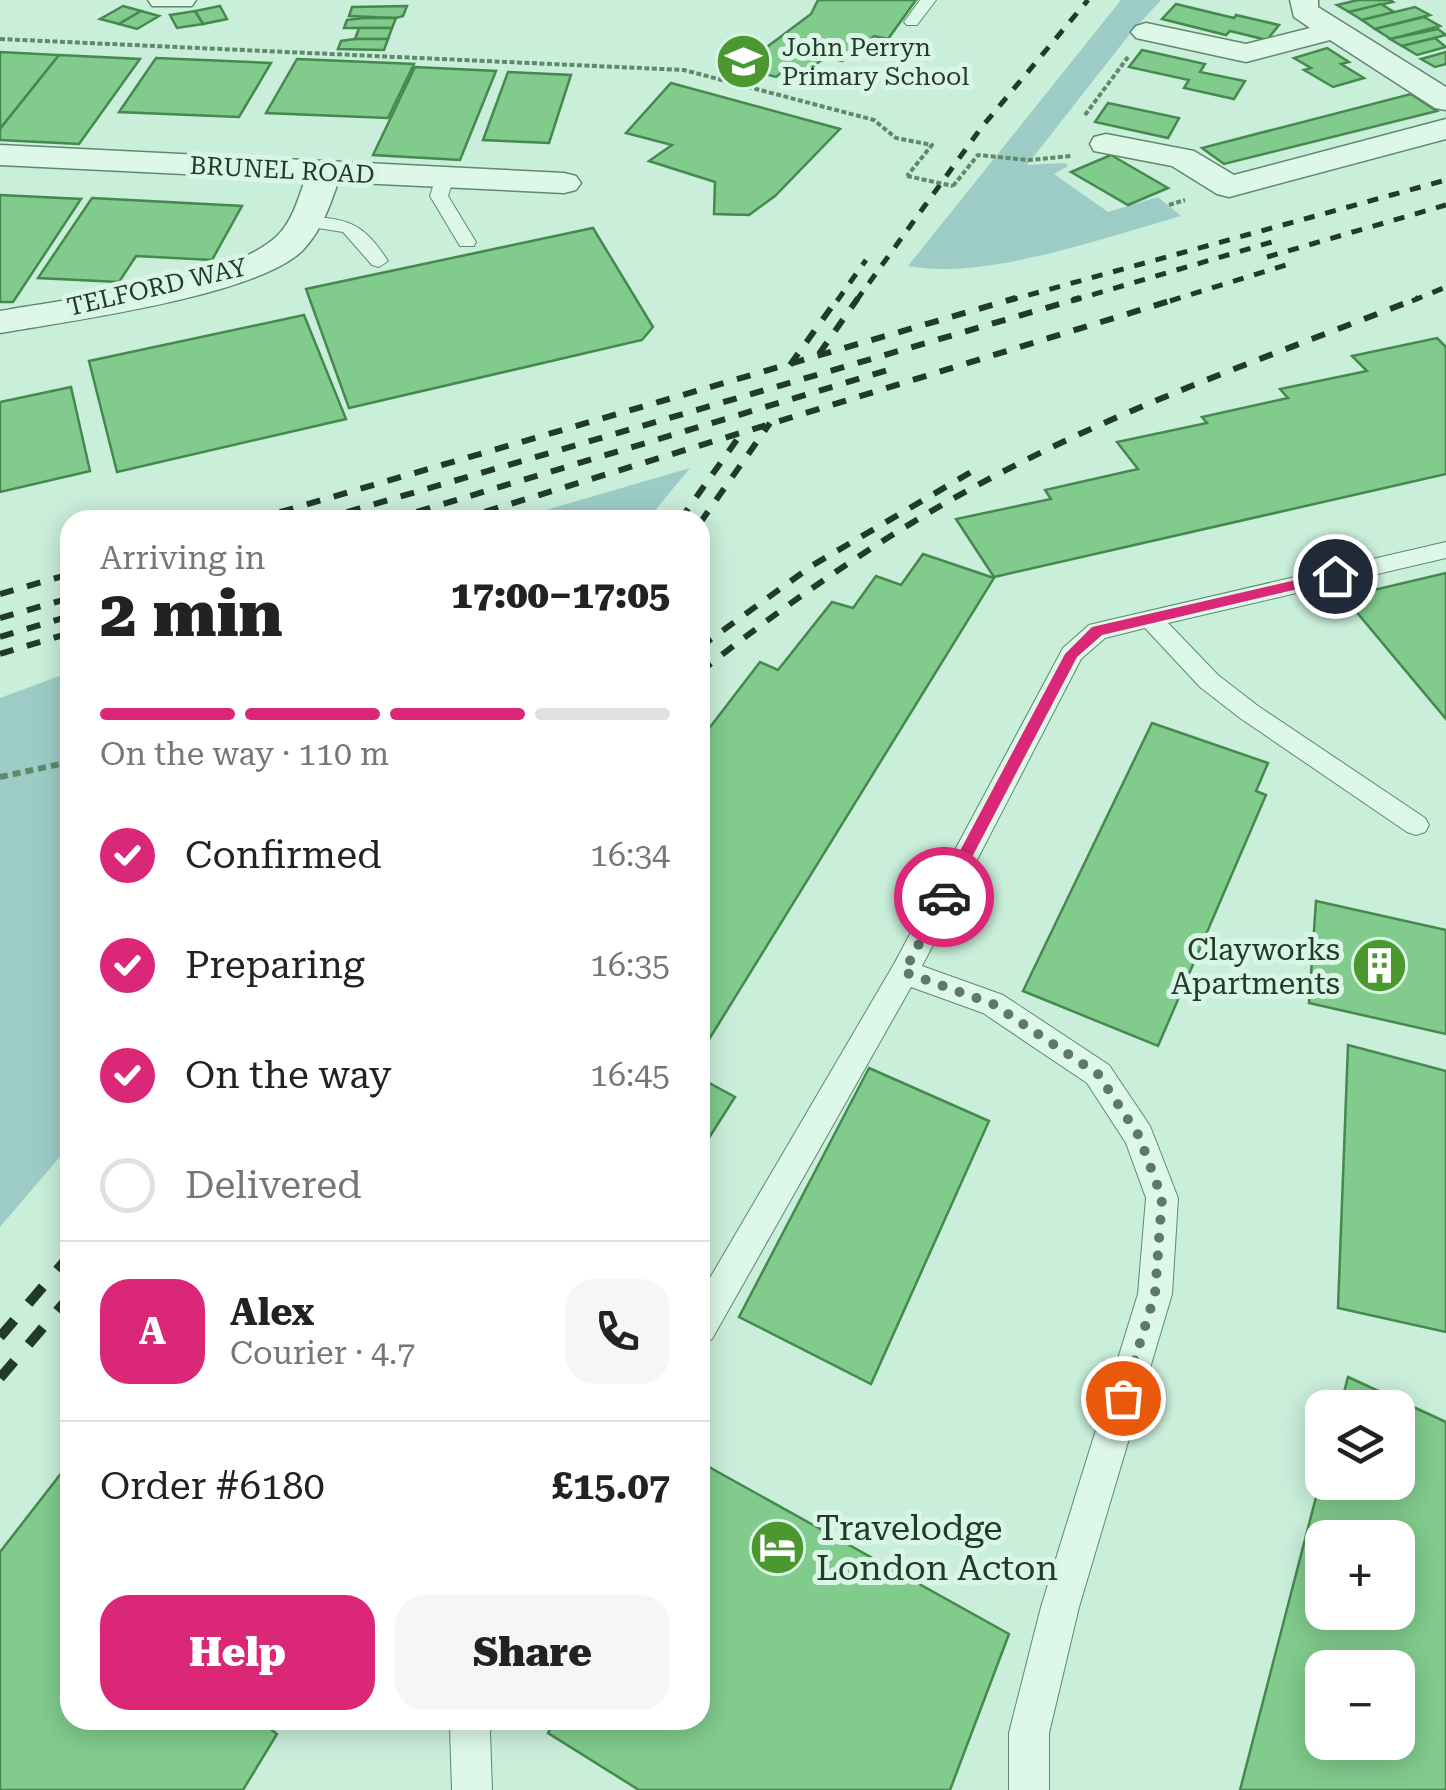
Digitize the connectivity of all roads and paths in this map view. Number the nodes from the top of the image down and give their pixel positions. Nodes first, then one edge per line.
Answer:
1 (162, 0) edge
2 (182, 0) edge
3 (928, 0) edge
4 (1304, 0) edge
5 (912, 22) dead end
6 (1332, 31) junction
7 (1146, 32) joint
8 (0, 39) edge
9 (1446, 101) edge
10 (1078, 125) dead end
11 (1446, 129) edge
12 (1066, 141) dead end
13 (1106, 144) joint
14 (0, 155) edge
15 (1054, 156) junction
16 (325, 172) junction
17 (444, 177) junction
18 (564, 183) dead end
19 (306, 221) junction
20 (467, 242) dead end
21 (379, 261) dead end
22 (0, 322) edge
23 (1446, 550) edge
24 (1150, 619) junction
25 (60, 764) edge
26 (0, 777) edge
27 (1416, 825) dead end
28 (904, 972) junction
29 (710, 1311) edge
30 (470, 1730) edge
31 (472, 1790) edge
32 (1029, 1790) edge

1 - 2 street
3 - 5 lane
4 - 6 street
6 - 7 street
6 - 9 street
7 - 10 path
8 - 15 path, bridge
11 - 13 street
12 - 15 path
13 - 15 path
14 - 16 street, BRUNEL ROAD
16 - 17 street, BRUNEL ROAD
16 - 19 street, TELFORD WAY
17 - 18 street, BRUNEL ROAD
17 - 20 lane
19 - 21 lane
19 - 22 street, TELFORD WAY
23 - 24 lane
24 - 27 lane
24 - 28 lane
25 - 26 path
28 - 29 lane
28 - 32 lane
30 - 31 lane

